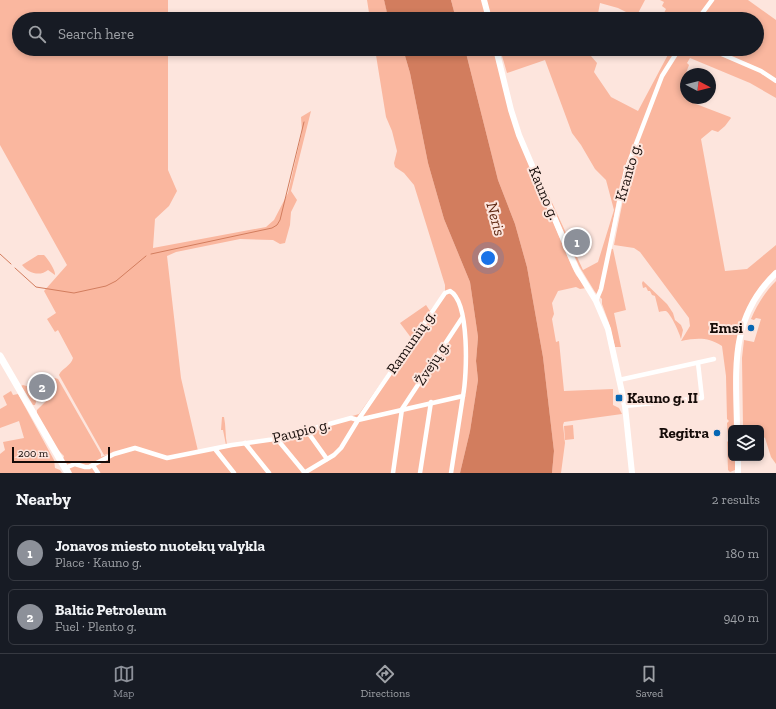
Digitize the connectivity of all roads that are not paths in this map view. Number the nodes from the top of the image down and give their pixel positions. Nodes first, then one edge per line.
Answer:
1 (484, 0) edge
2 (712, 0) edge
3 (487, 12) edge
4 (703, 12) edge
5 (498, 56) edge
6 (675, 56) edge
7 (726, 56) edge
8 (776, 81) edge
9 (776, 273) edge
10 (596, 301) junction
11 (462, 318) junction
12 (0, 356) edge
13 (714, 359) dead end
14 (698, 363) junction
15 (619, 380) junction
16 (463, 396) junction
17 (431, 402) junction
18 (625, 406) junction
19 (402, 409) junction
20 (358, 420) junction
21 (737, 425) edge
22 (307, 431) junction
23 (277, 439) junction
24 (245, 443) junction
25 (215, 449) junction
26 (327, 459) junction
27 (738, 461) edge
28 (94, 467) dead end
29 (67, 470) edge
30 (98, 473) edge
31 (234, 473) edge
32 (269, 473) edge
33 (305, 473) edge
34 (393, 473) edge
35 (420, 473) edge
36 (451, 473) edge
37 (632, 473) edge
38 (738, 473) edge

1 - 3 main road
2 - 4 street
5 - 10 main road, Kauno g.
6 - 10 street, Kranto g.
7 - 8 street
9 - 21 main road
10 - 15 main road, Kauno g.
11 - 16 street
11 - 19 street, Žvejų g.
11 - 20 street, Ramunių g.
12 - 29 highway
13 - 14 street
14 - 15 street
14 - 18 street
15 - 18 main road, Kauno g.
16 - 17 street, Paupio g.
16 - 36 street
17 - 19 street, Paupio g.
17 - 35 street
18 - 37 main road, Kauno g.
19 - 20 street, Paupio g.
19 - 34 street
20 - 22 street, Paupio g.
20 - 26 street
22 - 23 street, Paupio g.
22 - 26 street
23 - 24 street, Paupio g.
23 - 33 street
24 - 25 street, Paupio g.
24 - 32 street
25 - 29 street, Paupio g.
25 - 31 street
26 - 33 street
27 - 38 main road
28 - 30 street

